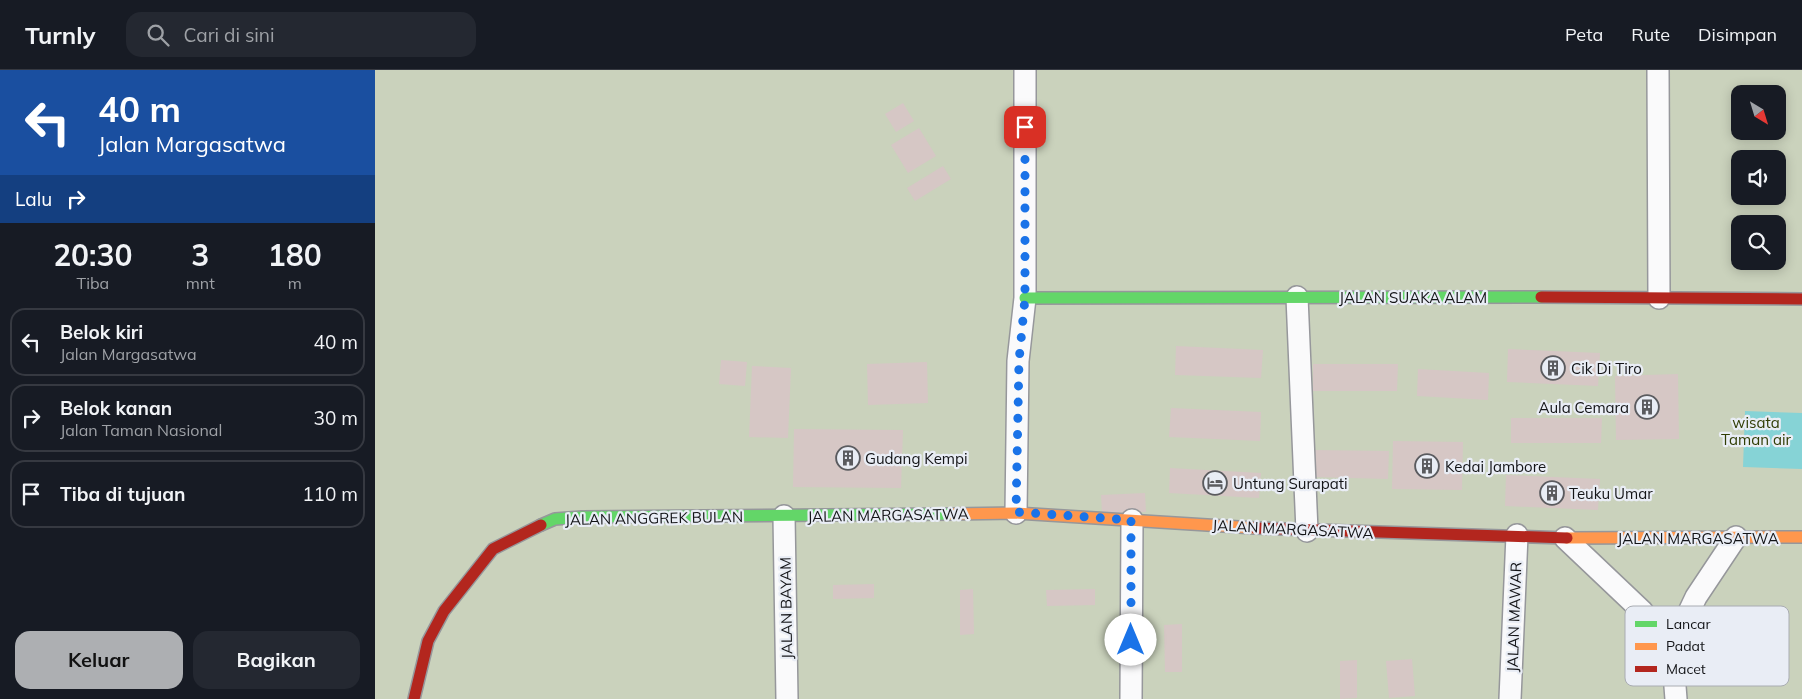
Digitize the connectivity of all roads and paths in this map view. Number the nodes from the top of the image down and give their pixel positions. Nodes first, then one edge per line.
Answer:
1 (1025, 70) edge
2 (1658, 70) edge
3 (1297, 297) junction
4 (1025, 298) junction
5 (1659, 298) junction
6 (1802, 299) edge
7 (1016, 512) junction
8 (784, 516) junction
9 (1131, 520) junction
10 (1307, 531) junction
11 (1517, 536) junction
12 (1736, 537) junction
13 (1802, 537) edge
14 (1565, 538) junction
15 (1637, 606) edge
16 (1692, 606) edge
17 (1674, 686) edge
18 (414, 699) edge
19 (787, 699) edge
20 (1131, 699) edge
21 (1510, 699) edge
22 (1675, 699) edge

1 - 4 street
2 - 5 street
3 - 4 street, JALAN SUAKA ALAM
3 - 5 street, JALAN SUAKA ALAM
3 - 10 street
4 - 7 street
5 - 6 street, JALAN SUAKA ALAM
7 - 8 street, JALAN MARGASATWA
7 - 9 street, JALAN MARGASATWA
8 - 18 street, JALAN ANGGREK BULAN
8 - 19 street, JALAN BAYAM
9 - 10 street, JALAN MARGASATWA
9 - 20 street
10 - 11 street, JALAN MARGASATWA
11 - 14 street, JALAN MARGASATWA
11 - 21 street, JALAN MAWAR
12 - 13 street, JALAN MARGASATWA
12 - 14 street, JALAN MARGASATWA
12 - 16 street
14 - 15 street
17 - 22 street

